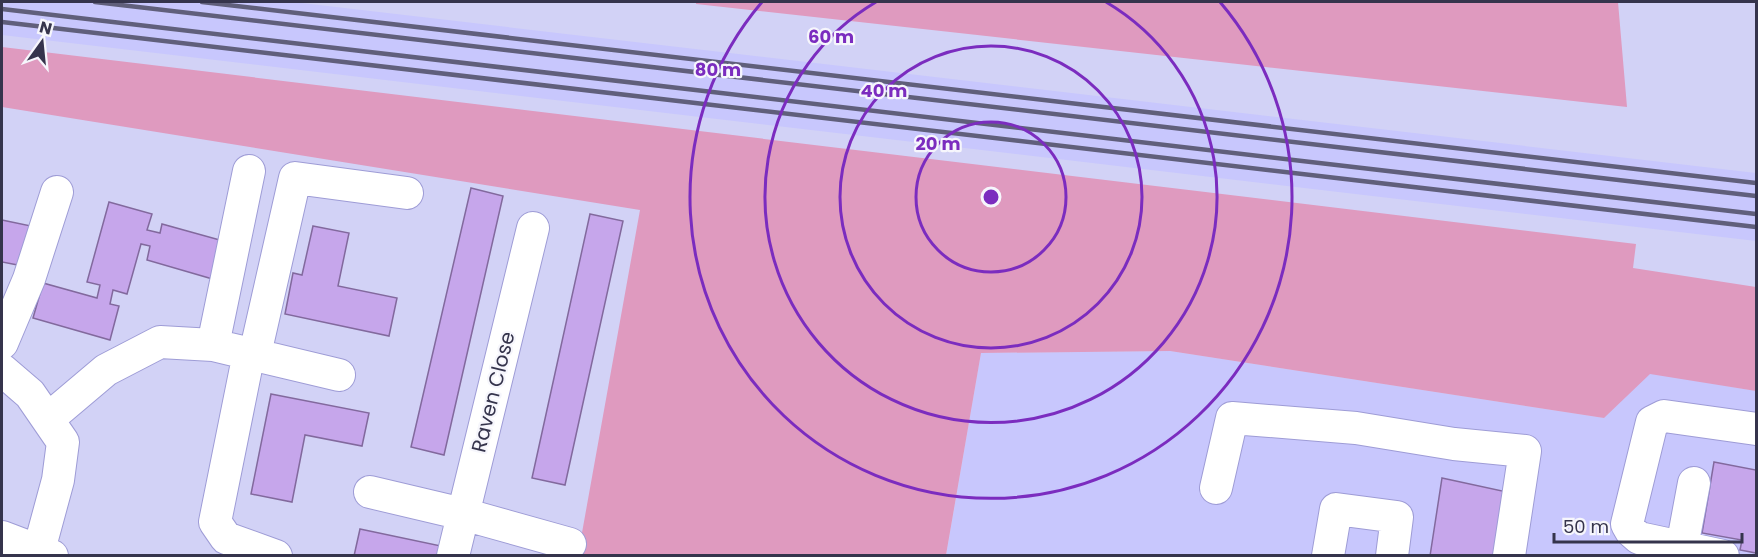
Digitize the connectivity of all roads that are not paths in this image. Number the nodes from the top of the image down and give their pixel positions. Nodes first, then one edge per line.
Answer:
1 (249, 171) dead end
2 (57, 192) dead end
3 (407, 193) dead end
4 (532, 228) dead end
5 (2, 343) edge
6 (213, 345) junction
7 (252, 354) junction
8 (2, 370) edge
9 (339, 375) dead end
10 (48, 419) junction
11 (1756, 429) edge
12 (1694, 483) dead end
13 (1216, 488) dead end
14 (370, 492) dead end
15 (463, 514) junction
16 (2, 537) edge
17 (570, 544) dead end
18 (1682, 547) junction
19 (46, 553) edge
20 (276, 555) edge
21 (453, 555) edge
22 (1328, 555) edge
23 (1392, 555) edge
24 (1509, 555) edge
25 (1724, 555) edge

1 - 6 street
2 - 5 street
3 - 7 street
4 - 15 street, Raven Close
6 - 7 street
6 - 10 street
7 - 9 street
7 - 20 street
8 - 10 street
10 - 19 street
11 - 18 street
12 - 18 street
13 - 24 street
14 - 15 street
15 - 17 street
15 - 21 street, Raven Close
16 - 19 street
18 - 25 street
22 - 23 street

